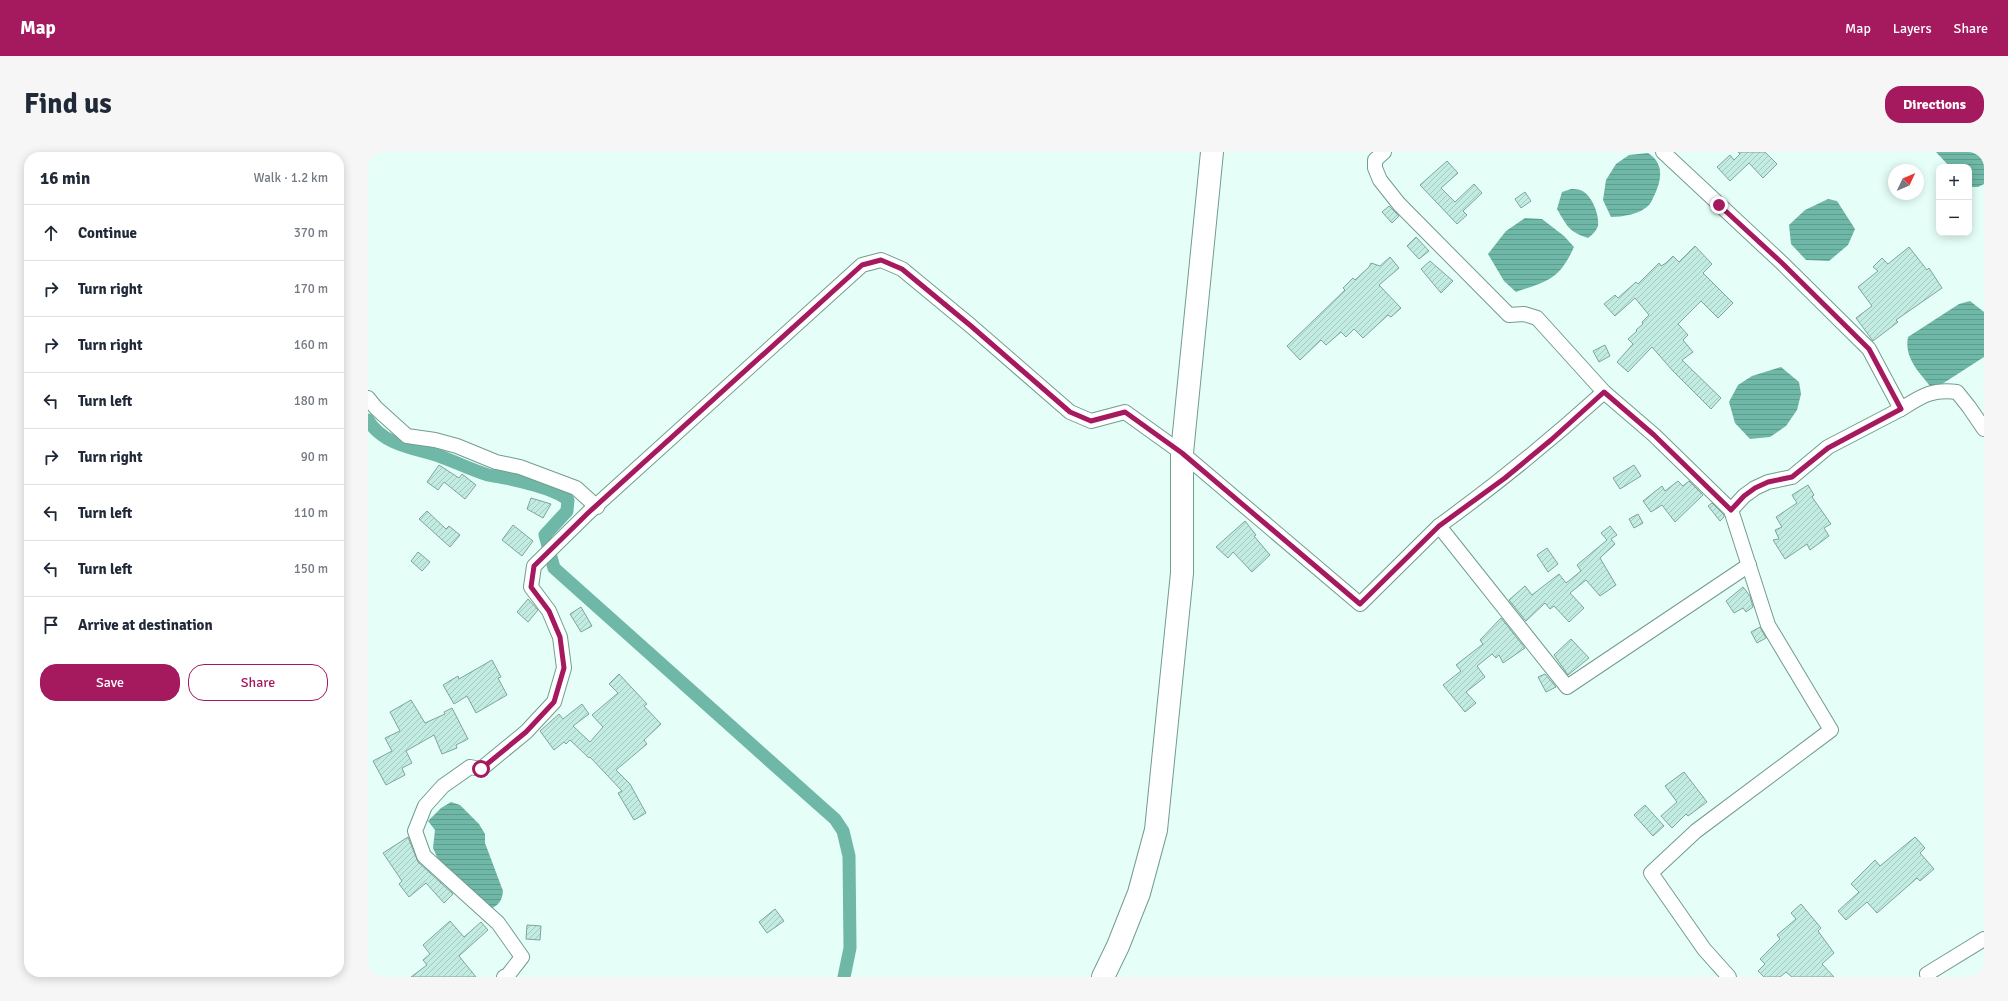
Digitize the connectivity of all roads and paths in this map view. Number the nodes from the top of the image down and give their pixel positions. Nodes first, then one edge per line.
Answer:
1 (1212, 152) edge
2 (1384, 152) edge
3 (1663, 152) edge
4 (1604, 392) junction
5 (368, 398) edge
6 (1901, 409) junction
7 (1984, 429) edge
8 (1182, 453) junction
9 (592, 510) junction
10 (1731, 510) junction
11 (1439, 526) junction
12 (1749, 564) junction
13 (1984, 939) edge
14 (504, 977) edge
15 (1103, 977) edge
16 (1729, 977) edge
17 (1928, 977) edge

1 - 8 main road
2 - 4 street
3 - 6 street
4 - 10 street
4 - 11 street
5 - 9 street
6 - 7 street
6 - 10 street
8 - 9 street
8 - 11 street
8 - 15 main road
9 - 14 street
10 - 12 street
11 - 12 street
12 - 16 street
13 - 17 street

